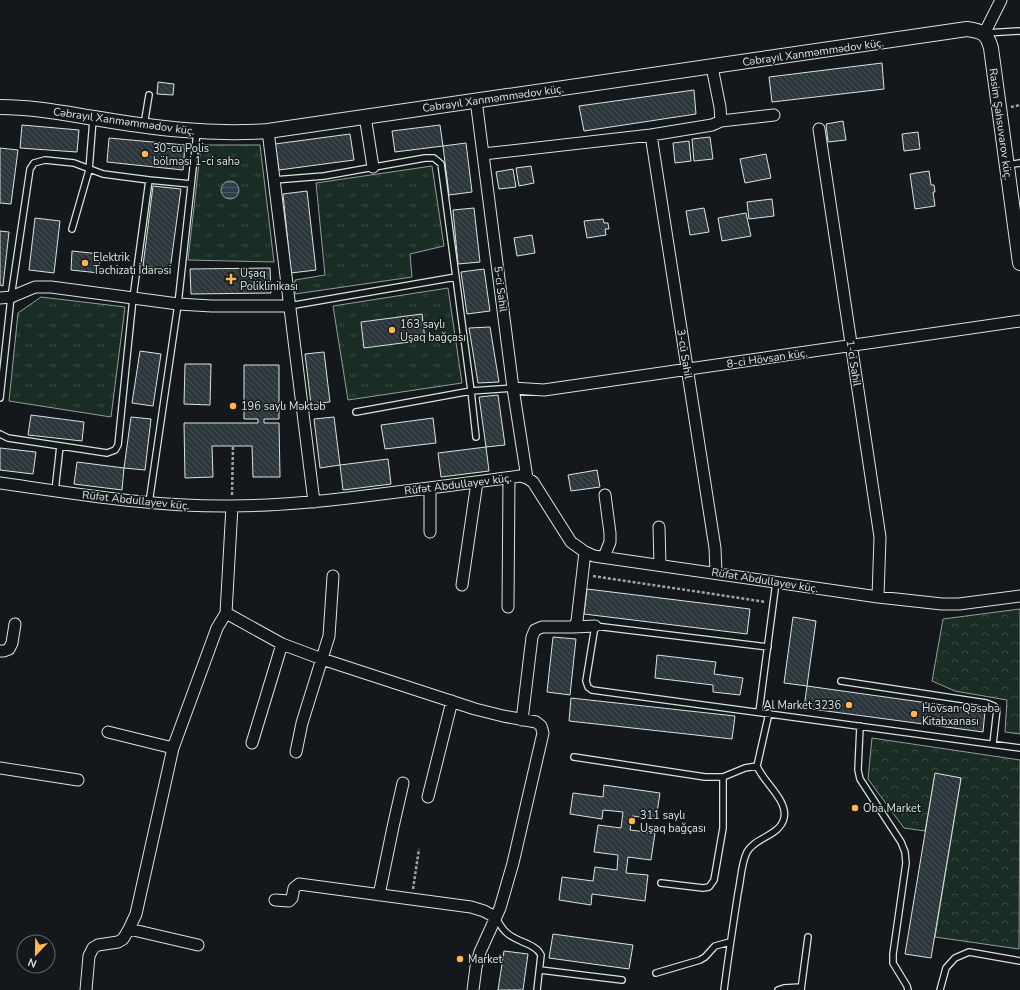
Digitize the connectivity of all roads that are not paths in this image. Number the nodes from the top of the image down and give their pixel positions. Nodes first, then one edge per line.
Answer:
1 (1001, 0) edge
2 (1020, 32) edge
3 (984, 34) junction
4 (712, 67) junction
5 (149, 95) dead end
6 (476, 100) junction
7 (0, 107) edge
8 (774, 114) dead end
9 (365, 116) junction
10 (94, 118) junction
11 (721, 120) junction
12 (144, 126) junction
13 (818, 129) dead end
14 (268, 131) junction
15 (197, 132) junction
16 (651, 135) junction
17 (483, 154) junction
18 (1013, 164) edge
19 (373, 167) junction
20 (89, 170) junction
21 (149, 180) junction
22 (274, 180) junction
23 (191, 184) junction
24 (72, 229) dead end
25 (1020, 263) edge
26 (456, 277) junction
27 (11, 297) junction
28 (0, 298) edge
29 (134, 298) junction
30 (178, 304) junction
31 (289, 306) junction
32 (1020, 320) edge
33 (851, 346) junction
34 (688, 369) junction
35 (513, 388) junction
36 (472, 391) junction
37 (0, 398) edge
38 (356, 412) dead end
39 (0, 434) edge
40 (476, 437) dead end
41 (60, 446) junction
42 (509, 478) junction
43 (527, 478) junction
44 (477, 482) junction
45 (0, 484) edge
46 (430, 488) junction
47 (55, 491) junction
48 (605, 494) dead end
49 (314, 502) junction
50 (149, 503) junction
51 (232, 506) junction
52 (659, 527) dead end
53 (430, 532) dead end
54 (585, 552) junction
55 (604, 557) junction
56 (660, 565) junction
57 (716, 573) junction
58 (334, 576) dead end
59 (776, 582) junction
60 (462, 585) dead end
61 (1020, 596) edge
62 (878, 597) junction
63 (508, 607) dead end
64 (226, 613) junction
65 (15, 624) dead end
66 (595, 626) junction
67 (574, 627) junction
68 (282, 644) junction
69 (768, 647) junction
70 (0, 650) edge
71 (322, 659) junction
72 (841, 681) dead end
73 (452, 701) junction
74 (759, 712) junction
75 (769, 713) junction
76 (522, 720) junction
77 (860, 726) junction
78 (108, 732) dead end
79 (252, 743) dead end
80 (993, 744) junction
81 (173, 748) junction
82 (1020, 748) edge
83 (296, 752) dead end
84 (574, 757) dead end
85 (757, 766) junction
86 (0, 768) edge
87 (723, 777) junction
88 (78, 780) dead end
89 (403, 783) dead end
90 (428, 797) dead end
91 (661, 883) dead end
92 (380, 895) junction
93 (275, 900) dead end
94 (496, 917) junction
95 (129, 929) junction
96 (808, 937) dead end
97 (730, 942) junction
98 (198, 944) dead end
99 (1020, 961) edge
100 (540, 970) junction
101 (656, 973) dead end
102 (622, 980) dead end
103 (801, 989) edge
104 (86, 990) edge
105 (473, 990) edge
106 (537, 990) edge
107 (724, 990) edge
108 (778, 990) edge
109 (908, 990) edge
110 (940, 990) edge

1 - 3 street
2 - 3 lane
3 - 4 street, Cəbrayıl Xanməmmədov küç.
3 - 18 street, Rasim Şahsuvarov küç.
4 - 6 street, Cəbrayıl Xanməmmədov küç.
4 - 11 street
5 - 12 lane
6 - 9 street, Cəbrayıl Xanməmmədov küç.
6 - 17 street, 5-ci Sahil
7 - 10 street, Cəbrayıl Xanməmmədov küç.
8 - 11 street
9 - 14 street, Cəbrayıl Xanməmmədov küç.
9 - 19 street
10 - 12 street, Cəbrayıl Xanməmmədov küç.
10 - 20 lane
11 - 16 street
12 - 15 street, Cəbrayıl Xanməmmədov küç.
13 - 33 street, 1-ci Sahil
14 - 15 street, Cəbrayıl Xanməmmədov küç.
14 - 22 street
15 - 23 lane
16 - 17 street
16 - 34 street, 3-cü Sahil
17 - 35 street, 5-ci Sahil
18 - 25 street, Rasim Şahsuvarov küç.
19 - 22 lane
19 - 26 lane
20 - 21 lane
20 - 24 lane
20 - 27 lane
21 - 23 lane
21 - 29 lane
22 - 31 street
23 - 30 lane
26 - 31 lane
26 - 36 lane
27 - 28 street
27 - 29 street
27 - 37 lane
29 - 30 street
29 - 41 lane
30 - 31 street
30 - 50 lane
31 - 49 street
32 - 33 street, 8-ci Hövsan küç.
33 - 34 street, 8-ci Hövsan küç.
33 - 62 street, 1-ci Sahil
34 - 35 street, 8-ci Hövsan küç.
34 - 57 street, 3-cü Sahil
35 - 36 lane
35 - 43 street, 5-ci Sahil
36 - 38 lane
36 - 40 lane
39 - 41 lane
41 - 47 lane
42 - 43 street, Rüfət Abdullayev küç.
42 - 44 street, Rüfət Abdullayev küç.
42 - 63 street
43 - 54 street, Rüfət Abdullayev küç.
44 - 46 street, Rüfət Abdullayev küç.
44 - 60 street
45 - 47 street, Rüfət Abdullayev küç.
46 - 49 street, Rüfət Abdullayev küç.
46 - 53 street
47 - 50 street, Rüfət Abdullayev küç.
48 - 55 street
49 - 51 street, Rüfət Abdullayev küç.
50 - 51 street, Rüfət Abdullayev küç.
51 - 64 street
52 - 56 street
54 - 55 street, Rüfət Abdullayev küç.
54 - 67 street
55 - 56 street, Rüfət Abdullayev küç.
56 - 57 street, Rüfət Abdullayev küç.
57 - 59 street, Rüfət Abdullayev küç.
58 - 71 street
59 - 62 street, Rüfət Abdullayev küç.
59 - 69 lane
61 - 62 street, Rüfət Abdullayev küç.
64 - 68 street
64 - 81 street
65 - 70 street
66 - 67 street
66 - 69 lane
66 - 74 lane
67 - 76 street
68 - 71 street
68 - 79 street
69 - 74 lane
71 - 73 street
71 - 83 street
72 - 80 lane
73 - 76 street
73 - 90 street
74 - 75 lane
75 - 77 lane
75 - 85 lane
76 - 94 street
77 - 80 lane
77 - 109 lane
78 - 81 street
80 - 82 lane
81 - 95 street
84 - 87 lane
85 - 87 lane
85 - 97 lane
86 - 88 street
87 - 91 lane
89 - 92 street
92 - 93 street
92 - 94 street
94 - 100 lane
94 - 105 street
95 - 98 street
95 - 104 street
96 - 103 lane
97 - 101 lane
97 - 107 lane
99 - 110 lane
100 - 102 lane
100 - 106 lane
103 - 108 lane

